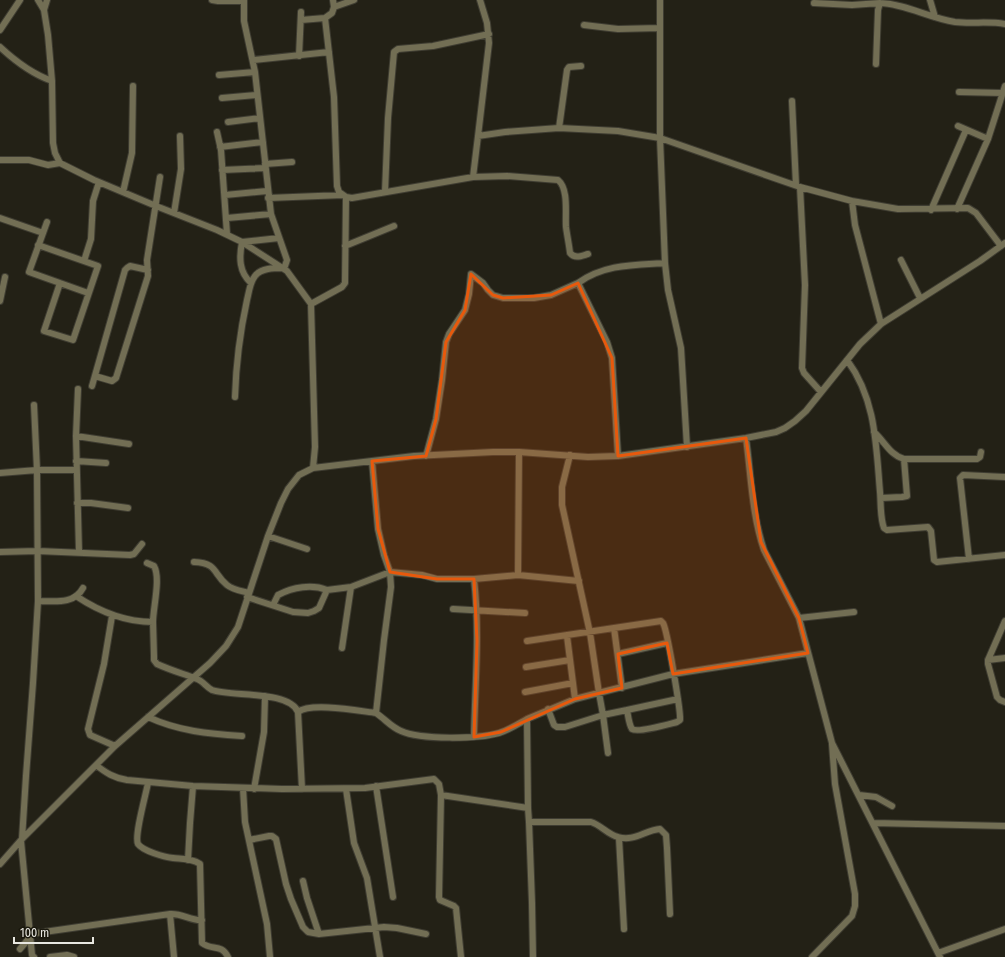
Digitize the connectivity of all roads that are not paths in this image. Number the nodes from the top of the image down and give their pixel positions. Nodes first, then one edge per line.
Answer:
1 (20, 0) edge
2 (38, 0) edge
3 (48, 0) edge
4 (212, 0) edge
5 (244, 0) edge
6 (333, 0) edge
7 (354, 0) edge
8 (480, 0) edge
9 (660, 0) edge
10 (930, 0) edge
11 (814, 3) dead end
12 (880, 3) junction
13 (334, 7) junction
14 (44, 10) junction
15 (301, 12) dead end
16 (935, 17) junction
17 (325, 18) junction
18 (301, 20) junction
19 (584, 24) dead end
20 (1005, 24) edge
21 (660, 28) junction
22 (0, 30) edge
23 (490, 34) junction
24 (0, 47) edge
25 (329, 52) junction
26 (299, 56) junction
27 (253, 60) junction
28 (876, 64) dead end
29 (581, 66) dead end
30 (255, 72) junction
31 (219, 75) dead end
32 (52, 81) junction
33 (133, 86) dead end
34 (1005, 86) edge
35 (959, 92) dead end
36 (1003, 93) junction
37 (257, 96) junction
38 (222, 98) dead end
39 (792, 101) dead end
40 (1002, 109) edge
41 (260, 118) junction
42 (228, 122) dead end
43 (958, 126) dead end
44 (559, 128) junction
45 (966, 130) junction
46 (217, 132) dead end
47 (180, 136) dead end
48 (478, 136) junction
49 (660, 138) junction
50 (988, 139) junction
51 (263, 142) junction
52 (220, 147) junction
53 (0, 160) edge
54 (292, 162) dead end
55 (60, 163) junction
56 (265, 166) junction
57 (222, 170) junction
58 (160, 177) dead end
59 (473, 177) junction
60 (99, 182) junction
61 (798, 186) junction
62 (123, 192) junction
63 (385, 192) junction
64 (268, 194) junction
65 (225, 195) junction
66 (344, 196) junction
67 (852, 201) junction
68 (156, 206) junction
69 (957, 209) junction
70 (931, 210) junction
71 (174, 213) junction
72 (271, 214) junction
73 (0, 218) edge
74 (227, 218) junction
75 (46, 222) dead end
76 (394, 226) dead end
77 (43, 233) junction
78 (227, 234) junction
79 (279, 238) junction
80 (242, 242) junction
81 (38, 245) junction
82 (1003, 245) edge
83 (345, 246) junction
84 (588, 254) dead end
85 (901, 260) dead end
86 (84, 261) junction
87 (665, 263) junction
88 (283, 268) junction
89 (148, 270) junction
90 (5, 277) dead end
91 (60, 283) junction
92 (251, 283) junction
93 (578, 283) junction
94 (88, 293) junction
95 (920, 298) junction
96 (0, 301) edge
97 (311, 304) junction
98 (881, 324) junction
99 (847, 360) junction
100 (95, 376) junction
101 (92, 386) dead end
102 (78, 389) dead end
103 (820, 392) junction
104 (235, 397) dead end
105 (34, 405) dead end
106 (874, 432) junction
107 (76, 436) junction
108 (746, 438) junction
109 (130, 444) dead end
110 (687, 447) junction
111 (519, 452) junction
112 (981, 452) dead end
113 (570, 455) junction
114 (426, 456) junction
115 (618, 456) junction
116 (904, 459) junction
117 (76, 461) junction
118 (372, 461) junction
119 (106, 463) dead end
120 (313, 468) junction
121 (37, 470) junction
122 (76, 470) junction
123 (0, 472) edge
124 (1005, 477) edge
125 (881, 498) junction
126 (77, 503) junction
127 (128, 508) dead end
128 (268, 536) junction
129 (142, 544) dead end
130 (307, 549) dead end
131 (38, 551) junction
132 (0, 552) edge
133 (79, 552) junction
134 (1005, 555) edge
135 (969, 559) junction
136 (194, 562) dead end
137 (147, 564) dead end
138 (390, 572) junction
139 (518, 575) junction
140 (474, 579) junction
141 (580, 581) junction
142 (351, 587) junction
143 (82, 588) dead end
144 (327, 590) junction
145 (248, 595) junction
146 (76, 596) junction
147 (38, 601) junction
148 (273, 605) junction
149 (453, 609) dead end
150 (476, 611) junction
151 (854, 612) dead end
152 (525, 613) dead end
153 (112, 616) junction
154 (799, 618) junction
155 (1005, 621) edge
156 (153, 622) junction
157 (614, 628) junction
158 (590, 633) junction
159 (566, 636) junction
160 (527, 641) dead end
161 (668, 644) junction
162 (342, 648) dead end
163 (808, 653) junction
164 (618, 654) junction
165 (1005, 658) edge
166 (570, 660) junction
167 (988, 660) junction
168 (526, 668) dead end
169 (673, 674) junction
170 (192, 678) junction
171 (573, 683) junction
172 (622, 688) junction
173 (525, 692) dead end
174 (599, 693) junction
175 (265, 696) junction
176 (575, 699) junction
177 (678, 699) junction
178 (1005, 702) edge
179 (548, 709) junction
180 (627, 710) junction
181 (298, 712) junction
182 (376, 713) junction
183 (603, 715) junction
184 (148, 717) junction
185 (527, 719) junction
186 (242, 736) dead end
187 (474, 737) junction
188 (832, 743) junction
189 (115, 746) junction
190 (608, 753) dead end
191 (96, 766) junction
192 (148, 783) junction
193 (193, 786) junction
194 (376, 786) junction
195 (242, 788) junction
196 (254, 789) junction
197 (302, 789) junction
198 (346, 789) junction
199 (441, 795) junction
200 (859, 795) junction
201 (892, 806) dead end
202 (528, 808) junction
203 (529, 822) junction
204 (873, 823) junction
205 (1005, 826) edge
206 (618, 838) junction
207 (21, 840) junction
208 (249, 840) junction
209 (188, 860) junction
210 (0, 864) edge
211 (303, 881) dead end
212 (393, 897) dead end
213 (170, 914) junction
214 (670, 914) dead end
215 (202, 920) junction
216 (375, 927) junction
217 (624, 929) dead end
218 (1005, 929) edge
219 (30, 934) junction
220 (319, 934) junction
221 (426, 934) dead end
222 (20, 950) dead end
223 (939, 955) edge
224 (34, 957) edge
225 (50, 957) edge
226 (74, 957) edge
227 (174, 957) edge
228 (228, 957) edge
229 (270, 957) edge
230 (380, 957) edge
231 (461, 957) edge
232 (533, 957) edge
233 (812, 957) edge

1 - 22 street
2 - 14 street
3 - 14 street
4 - 5 street
5 - 27 street
6 - 13 street
7 - 13 street
8 - 23 street
9 - 21 street
10 - 16 street
11 - 12 street
12 - 16 street
12 - 28 street
13 - 17 street
14 - 32 street
15 - 18 street
16 - 20 street
17 - 18 street
17 - 25 street
18 - 26 street
19 - 21 street
21 - 49 street
23 - 48 street
23 - 63 street
24 - 32 street
25 - 26 street
25 - 66 street
26 - 27 street
27 - 30 street
29 - 44 street
30 - 31 street
30 - 37 street
32 - 55 street
33 - 62 street
34 - 36 street
35 - 36 street
36 - 40 street
37 - 38 street
37 - 41 street
39 - 61 street
40 - 50 street
41 - 42 street
41 - 51 street
43 - 45 street
44 - 48 street
44 - 49 street
45 - 50 street
45 - 70 street
46 - 52 street
47 - 71 street
48 - 59 street
49 - 61 street
49 - 87 street
50 - 69 street
51 - 52 street
51 - 56 street
52 - 57 street
53 - 55 street
54 - 56 street
55 - 60 street
56 - 57 street
56 - 64 street
57 - 65 street
58 - 68 street
59 - 63 street
59 - 84 street
60 - 62 street
60 - 86 street
61 - 67 street
61 - 103 street
62 - 68 street
63 - 66 street
64 - 65 street
64 - 66 street
64 - 72 street
65 - 74 street
66 - 83 street
67 - 70 street
67 - 98 street
68 - 71 street
68 - 89 street
69 - 70 street
69 - 82 street
71 - 78 street
72 - 74 street
72 - 79 street
73 - 77 street
74 - 78 street
75 - 77 street
76 - 83 street
77 - 81 street
78 - 80 street
79 - 80 street
79 - 88 street
80 - 88 street
80 - 92 street
81 - 86 street
81 - 91 street
82 - 95 street
83 - 97 street
85 - 95 street
86 - 94 street
87 - 93 street
87 - 110 street
88 - 92 street
88 - 97 street
89 - 100 street
89 - 100 street
90 - 96 street
91 - 94 street
91 - 94 street
92 - 104 street
93 - 114 street
93 - 115 street
95 - 98 street
97 - 120 street
98 - 99 street
99 - 103 street
99 - 106 street
100 - 101 street
102 - 107 street
103 - 108 street
105 - 121 street
106 - 116 street
106 - 125 street
107 - 109 street
107 - 117 street
108 - 110 street
108 - 154 street
110 - 115 street
111 - 113 street
111 - 114 street
111 - 139 street
112 - 116 street
113 - 115 street
113 - 141 street
114 - 118 street
116 - 125 street
117 - 119 street
117 - 122 street
118 - 120 street
118 - 138 street
120 - 128 street
121 - 122 street
121 - 123 street
121 - 131 street
122 - 126 street
124 - 135 street
125 - 135 street
126 - 127 street
126 - 133 street
128 - 130 street
128 - 145 street
129 - 133 street
131 - 132 street
131 - 133 street
131 - 147 street
134 - 135 street
136 - 145 street
137 - 156 street
138 - 140 street
138 - 142 street
138 - 182 street
139 - 140 street
139 - 141 street
140 - 150 street
141 - 158 street
142 - 144 street
142 - 162 street
143 - 146 street
144 - 148 street
144 - 148 street
145 - 148 street
145 - 170 street
146 - 147 street
146 - 153 street
147 - 207 street
149 - 150 street
150 - 152 street
150 - 187 street
151 - 154 street
153 - 156 street
153 - 189 street
154 - 163 street
155 - 167 street
156 - 170 street
157 - 158 street
157 - 161 street
157 - 164 street
158 - 159 street
158 - 174 street
159 - 160 street
159 - 166 street
161 - 164 street
161 - 169 street
163 - 169 street
163 - 188 street
164 - 172 street
165 - 167 street
166 - 168 street
166 - 171 street
167 - 178 street
169 - 172 street
169 - 177 street
170 - 175 street
170 - 184 street
171 - 173 street
171 - 176 street
172 - 174 street
174 - 176 street
174 - 183 street
175 - 181 street
175 - 196 street
176 - 179 street
177 - 180 street
177 - 180 street
179 - 183 street
179 - 185 street
180 - 183 street
181 - 182 street
181 - 197 street
182 - 187 street
183 - 190 street
184 - 186 street
184 - 189 street
185 - 187 street
185 - 202 street
188 - 200 street
188 - 233 street
189 - 191 street
191 - 192 street
191 - 207 street
192 - 193 street
192 - 209 street
193 - 195 street
193 - 209 street
194 - 198 street
194 - 199 street
194 - 212 street
195 - 196 street
195 - 208 street
196 - 197 street
197 - 198 street
198 - 216 street
199 - 202 street
199 - 231 street
200 - 201 street
200 - 204 street
202 - 203 street
203 - 206 street
203 - 232 street
204 - 205 street
204 - 223 street
206 - 214 street
206 - 217 street
207 - 210 street
207 - 219 street
208 - 220 street
208 - 229 street
209 - 215 street
211 - 220 street
213 - 215 street
213 - 219 street
213 - 227 street
215 - 228 street
216 - 220 street
216 - 221 street
216 - 230 street
218 - 223 street
219 - 222 street
219 - 224 street
225 - 226 street

